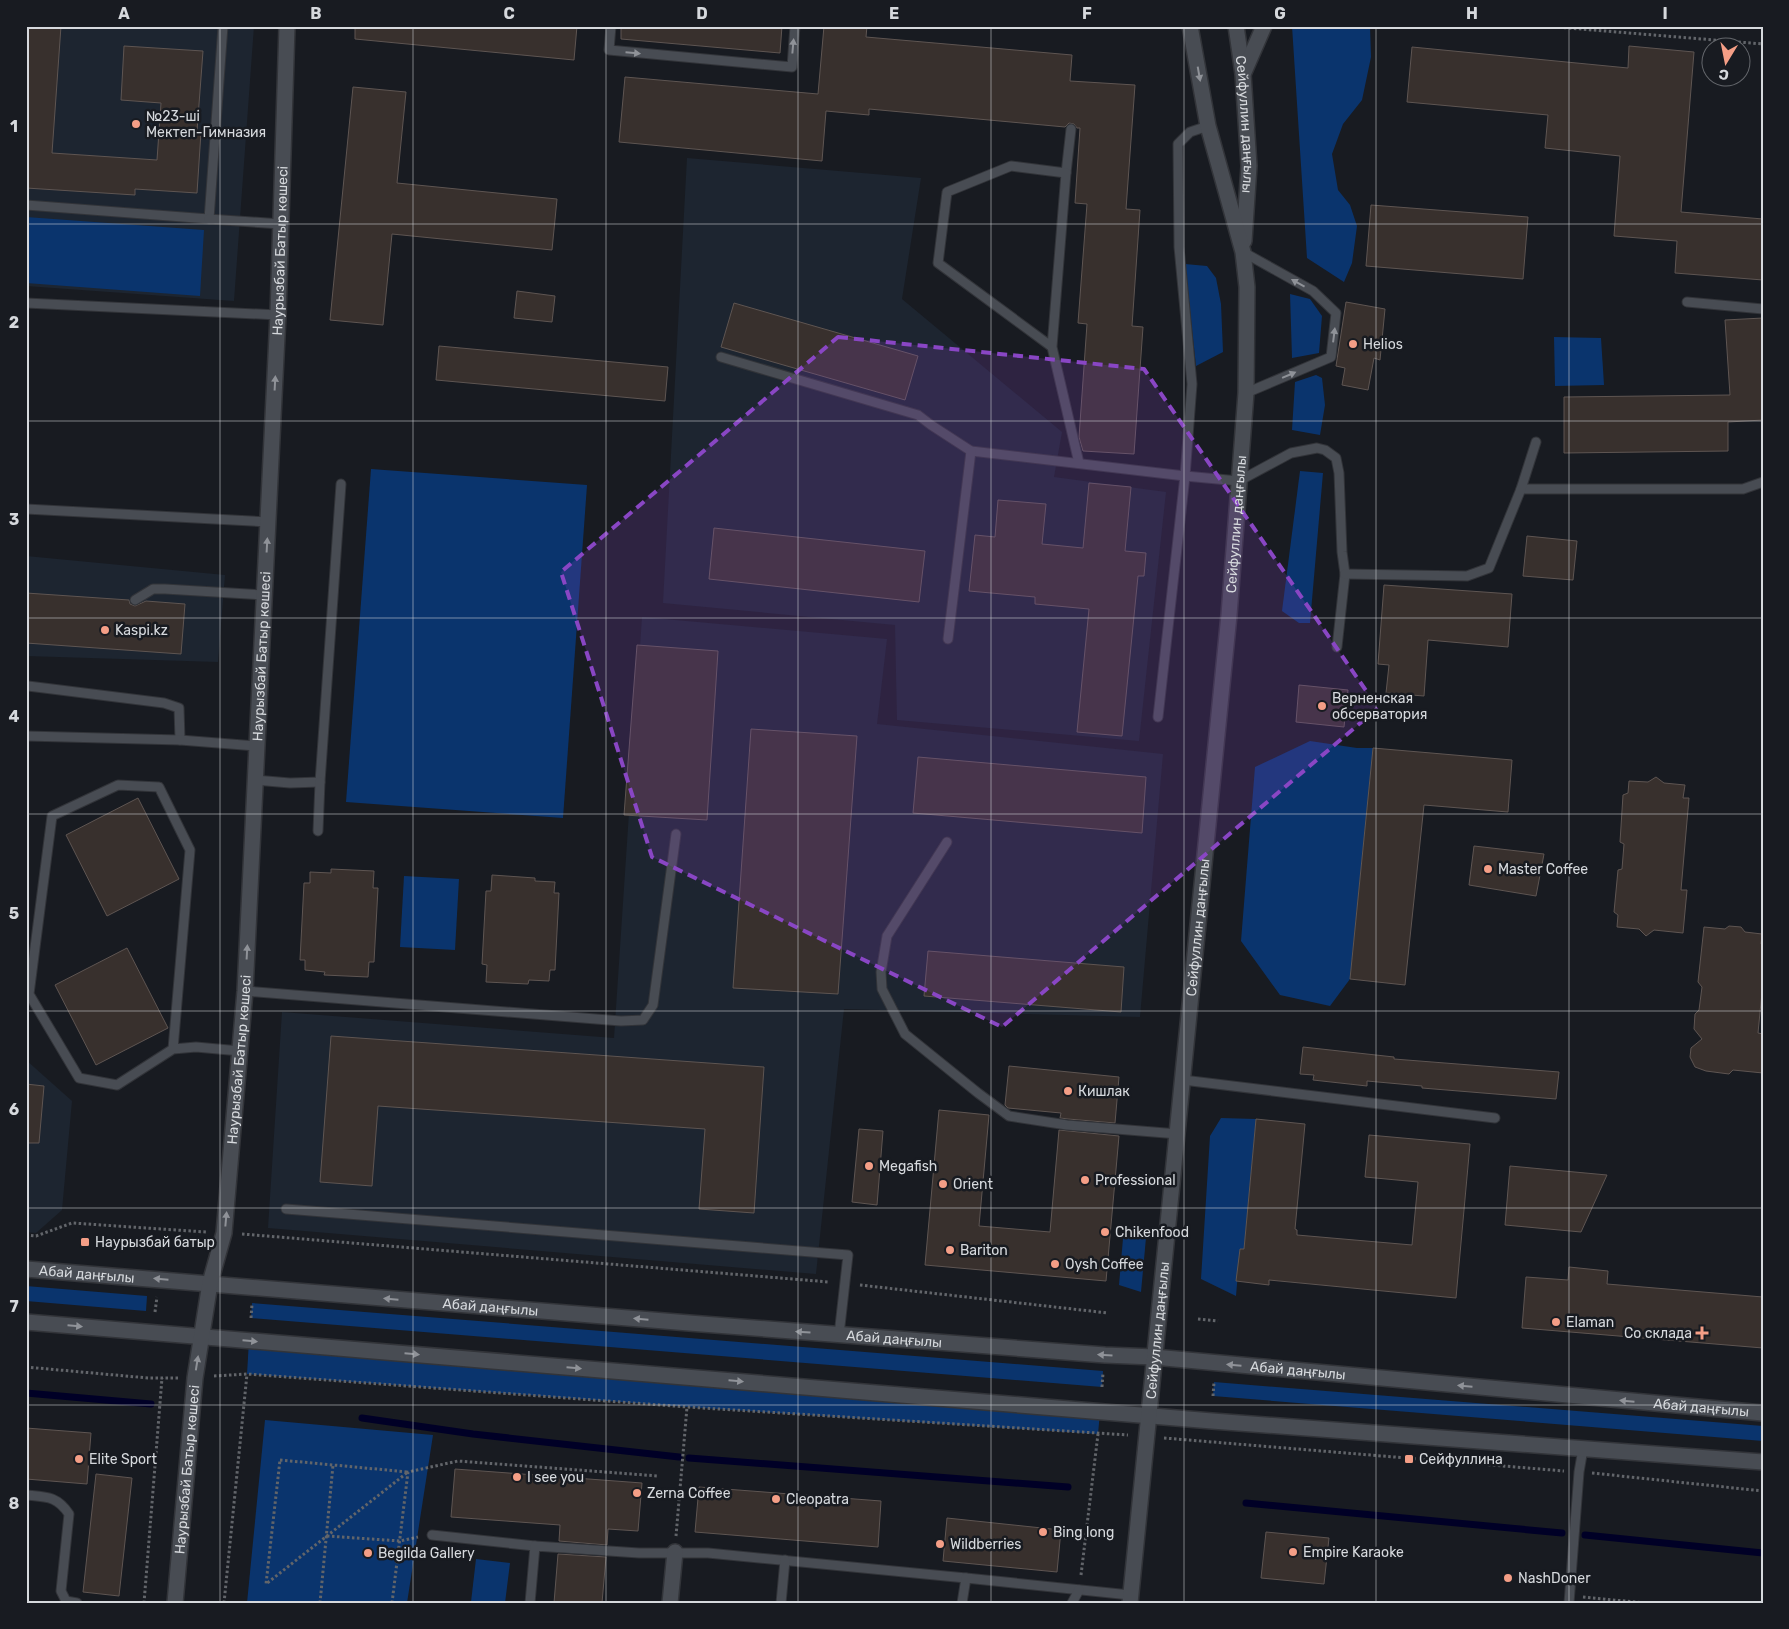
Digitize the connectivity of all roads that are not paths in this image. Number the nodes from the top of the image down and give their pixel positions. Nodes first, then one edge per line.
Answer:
1 (223, 26) edge
2 (287, 26) edge
3 (611, 26) edge
4 (795, 26) edge
5 (1190, 26) edge
6 (1236, 26) edge
7 (1264, 26) edge
8 (1243, 74) junction
9 (1208, 126) junction
10 (1071, 129) dead end
11 (1066, 172) junction
12 (26, 205) edge
13 (209, 219) junction
14 (281, 224) junction
15 (1243, 252) junction
16 (1686, 302) dead end
17 (26, 303) edge
18 (1763, 309) edge
19 (278, 315) junction
20 (1052, 347) junction
21 (720, 357) dead end
22 (1246, 393) junction
23 (1536, 442) dead end
24 (971, 451) junction
25 (1079, 463) junction
26 (1186, 476) junction
27 (1239, 481) junction
28 (1763, 482) edge
29 (340, 484) dead end
30 (1521, 489) junction
31 (26, 509) edge
32 (269, 522) junction
33 (1345, 574) junction
34 (264, 596) junction
35 (135, 600) dead end
36 (948, 639) dead end
37 (1337, 647) dead end
38 (28, 686) dead end
39 (1158, 717) dead end
40 (26, 736) edge
41 (180, 740) junction
42 (256, 746) junction
43 (255, 780) junction
44 (320, 782) junction
45 (318, 831) dead end
46 (676, 834) dead end
47 (947, 842) dead end
48 (245, 991) junction
49 (173, 1049) junction
50 (240, 1051) junction
51 (1183, 1080) junction
52 (1495, 1118) dead end
53 (1178, 1134) junction
54 (286, 1209) dead end
55 (26, 1269) edge
56 (210, 1283) junction
57 (26, 1322) edge
58 (839, 1335) junction
59 (202, 1337) junction
60 (1154, 1358) junction
61 (1763, 1413) edge
62 (1148, 1415) junction
63 (1583, 1448) junction
64 (1763, 1462) edge
65 (26, 1495) edge
66 (432, 1535) dead end
67 (535, 1546) junction
68 (675, 1552) junction
69 (785, 1560) junction
70 (966, 1578) junction
71 (1079, 1590) junction
72 (1130, 1599) edge
73 (1570, 1599) edge
74 (77, 1603) edge
75 (175, 1603) edge
76 (530, 1603) edge
77 (670, 1603) edge
78 (781, 1603) edge
79 (962, 1603) edge
80 (1072, 1603) edge

1 - 13 lane
2 - 14 main road, Наурызбай Батыр көшесі
3 -> 4 lane
5 -> 9 main road, Сейфуллин даңғылы
6 - 8 main road, Сейфуллин даңғылы
7 - 8 main road
8 - 15 main road, Сейфуллин даңғылы
9 - 15 main road, Сейфуллин даңғылы
9 - 26 lane
10 - 11 lane
11 - 20 lane
11 - 20 lane
12 - 13 lane
13 - 14 lane
14 - 19 main road, Наурызбай Батыр көшесі
15 - 22 main road, Сейфуллин даңғылы
22 -> 15 lane
16 - 18 lane
17 - 19 lane
32 -> 19 main road, Наурызбай Батыр көшесі
20 - 25 lane
21 - 24 lane
22 - 27 main road, Сейфуллин даңғылы
23 - 30 lane
24 - 25 lane
24 - 36 lane
25 - 26 lane
26 - 27 lane
26 - 39 lane
27 - 33 lane
27 - 51 main road, Сейфуллин даңғылы
28 - 30 lane
29 - 44 lane
30 - 33 lane
31 - 32 lane
34 -> 32 main road, Наурызбай Батыр көшесі
33 - 37 lane
34 - 35 lane
34 - 42 main road, Наурызбай Батыр көшесі
38 - 41 lane
40 - 41 lane
41 - 42 lane
42 - 43 main road, Наурызбай Батыр көшесі
43 - 44 lane
48 -> 43 main road, Наурызбай Батыр көшесі
44 - 45 lane
46 - 48 lane
47 - 53 lane
48 - 50 main road, Наурызбай Батыр көшесі
49 - 49 lane
49 - 50 lane
56 -> 50 main road, Наурызбай Батыр көшесі
51 - 52 lane
51 - 53 main road, Сейфуллин даңғылы
53 - 60 main road, Сейфуллин даңғылы
54 - 58 lane
56 -> 55 main road, Абай даңғылы
58 -> 56 main road, Абай даңғылы
56 - 59 main road
57 -> 59 main road
60 -> 58 main road, Абай даңғылы
59 -> 62 main road
75 -> 59 main road, Наурызбай Батыр көшесі
61 -> 60 main road, Абай даңғылы
60 - 62 main road, Сейфуллин даңғылы
62 - 63 main road
62 - 72 main road, Сейфуллин даңғылы
63 - 64 main road
63 - 73 lane
65 - 74 lane
66 - 67 lane
67 - 68 lane
67 - 76 lane
68 - 69 lane
68 - 77 main road
69 - 70 lane
69 - 78 lane
70 - 71 lane
70 - 79 lane
71 - 72 lane
71 - 80 lane

